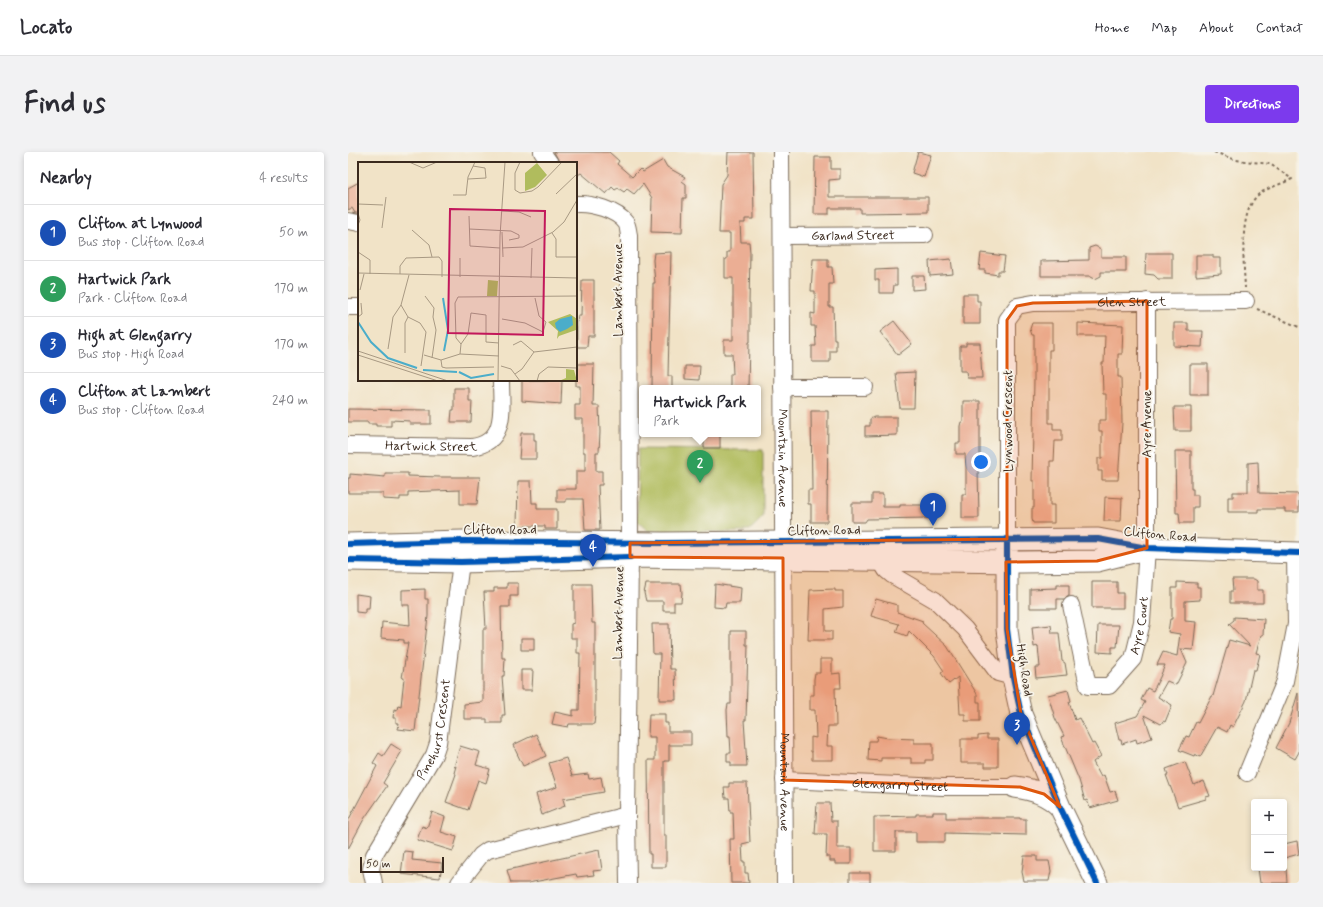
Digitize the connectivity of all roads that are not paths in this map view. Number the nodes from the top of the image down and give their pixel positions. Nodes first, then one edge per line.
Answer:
1 (542, 152) edge
2 (781, 152) edge
3 (549, 162) edge
4 (577, 203) edge
5 (348, 221) edge
6 (358, 223) edge
7 (925, 235) dead end
8 (782, 236) junction
9 (1146, 301) junction
10 (1246, 301) road end
11 (1018, 306) joint
12 (501, 381) edge
13 (782, 387) junction
14 (865, 387) dead end
15 (348, 445) edge
16 (1007, 540) junction
17 (348, 544) edge
18 (1147, 548) junction
19 (630, 550) junction
20 (783, 550) junction
21 (1297, 553) edge
22 (348, 560) edge
23 (880, 560) junction
24 (461, 562) junction
25 (1006, 562) junction
26 (1071, 604) dead end
27 (1013, 677) junction
28 (1247, 773) dead end
29 (784, 780) junction
30 (1015, 786) joint
31 (1060, 806) junction
32 (627, 815) junction
33 (374, 883) edge
34 (459, 883) edge
35 (628, 883) edge
36 (785, 883) edge
37 (1097, 883) edge

1 - 3 street
2 - 8 street, Mountain Avenue
4 - 19 street, Lambert Avenue
5 - 6 street
7 - 8 street, Garland Street
8 - 13 street, Mountain Avenue
9 - 10 street, Glen Street
9 - 11 street, Glen Street
9 - 18 street, Ayre Avenue
11 - 16 street, Lynwood Crescent
12 - 15 street, Hartwick Street
13 - 14 street
13 - 20 street, Mountain Avenue
16 - 18 main road, Clifton Road
16 - 20 main road, Clifton Road
16 - 25 main road, High Road
17 - 19 main road, Clifton Road
18 - 21 main road, Clifton Road
18 - 25 main road, Clifton Road
18 - 26 street, Ayre Court
19 - 20 main road, Clifton Road
19 - 24 main road, Clifton Road
19 - 32 street, Lambert Avenue
20 - 23 main road, Clifton Road
20 - 29 street, Mountain Avenue
21 - 28 street
22 - 24 main road, Clifton Road
23 - 25 main road, Clifton Road
23 - 27 street
24 - 33 street, Pinehurst Crescent
25 - 27 main road, High Road
27 - 31 main road, High Road
29 - 30 street, Glengarry Street
29 - 36 street, Mountain Avenue
30 - 31 main road
31 - 37 main road, High Road
32 - 34 street
32 - 35 street, Lambert Avenue

